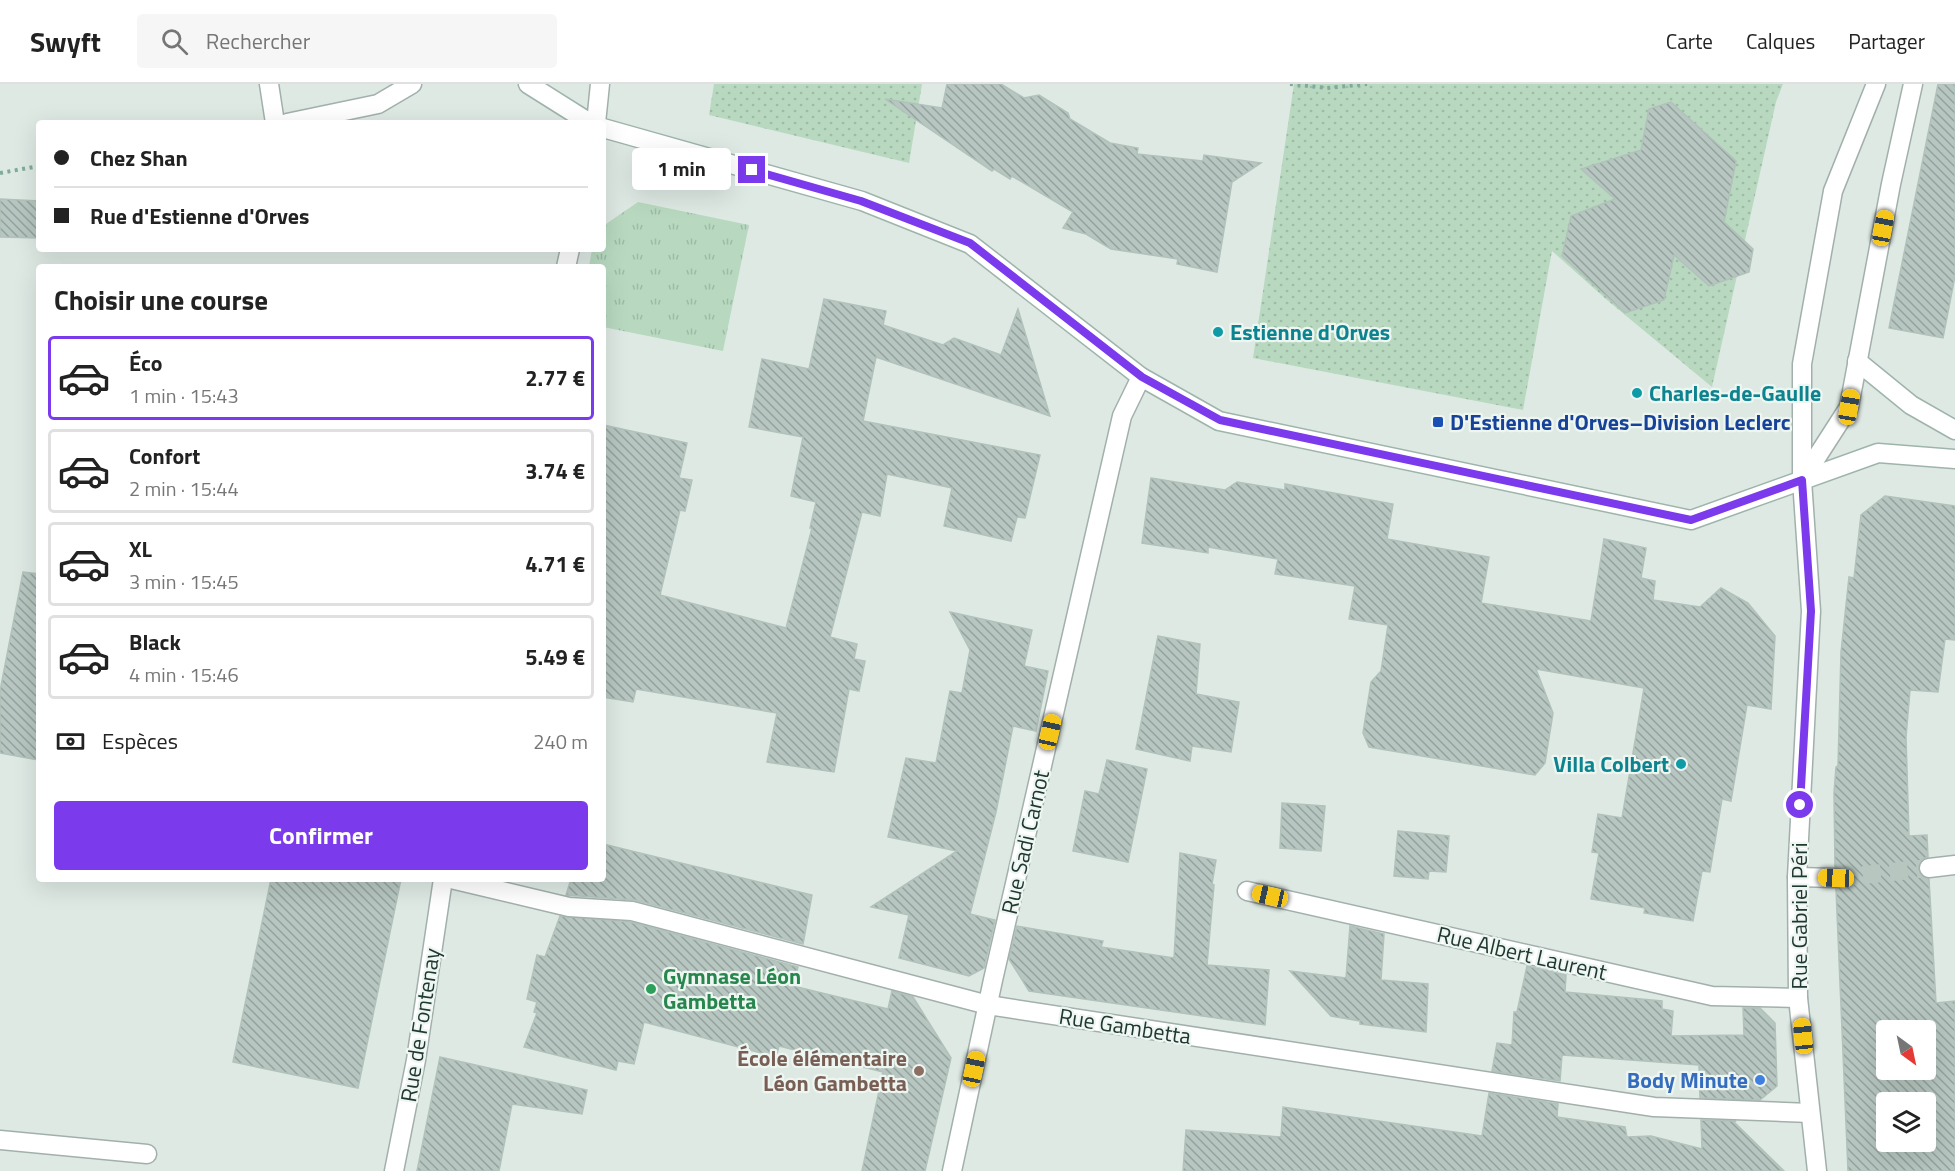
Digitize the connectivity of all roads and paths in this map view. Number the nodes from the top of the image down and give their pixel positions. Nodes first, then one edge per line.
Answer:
1 (269, 84) edge
2 (412, 84) edge
3 (528, 84) edge
4 (600, 84) edge
5 (1290, 84) edge
6 (1367, 84) edge
7 (1876, 84) edge
8 (1913, 84) edge
9 (275, 120) edge
10 (301, 120) edge
11 (585, 120) edge
12 (596, 120) edge
13 (606, 129) edge
14 (36, 167) edge
15 (0, 173) edge
16 (1857, 361) junction
17 (1142, 377) junction
18 (1955, 430) edge
19 (1955, 459) edge
20 (1802, 480) junction
21 (1955, 865) edge
22 (1929, 868) tunnel mouth
23 (1797, 877) junction
24 (1836, 878) tunnel mouth
25 (442, 882) edge
26 (464, 882) edge
27 (1247, 891) dead end
28 (1798, 998) junction
29 (988, 1005) junction
30 (1810, 1113) junction
31 (0, 1140) edge
32 (147, 1154) dead end
33 (394, 1171) edge
34 (952, 1171) edge
35 (1817, 1171) edge

1 - 9 street
2 - 10 street
3 - 11 street
4 - 12 street
5 - 6 path
7 - 20 street, Rue Gabriel Péri
8 - 16 street
13 - 17 street
14 - 15 path
16 - 18 street
16 - 20 street
17 - 20 street
17 - 29 street, Rue Sadi Carnot
19 - 20 street
20 - 23 street, Rue Gabriel Péri
21 - 22 street
23 - 24 street
23 - 28 street, Rue Gabriel Péri
25 - 33 street, Rue de Fontenay
26 - 29 street, Rue Gambetta
27 - 28 street, Rue Albert Laurent
28 - 30 street, Rue Gabriel Péri
29 - 30 street, Rue Gambetta
29 - 34 street, Rue Sadi Carnot
30 - 35 street, Rue Gabriel Péri
31 - 32 street

